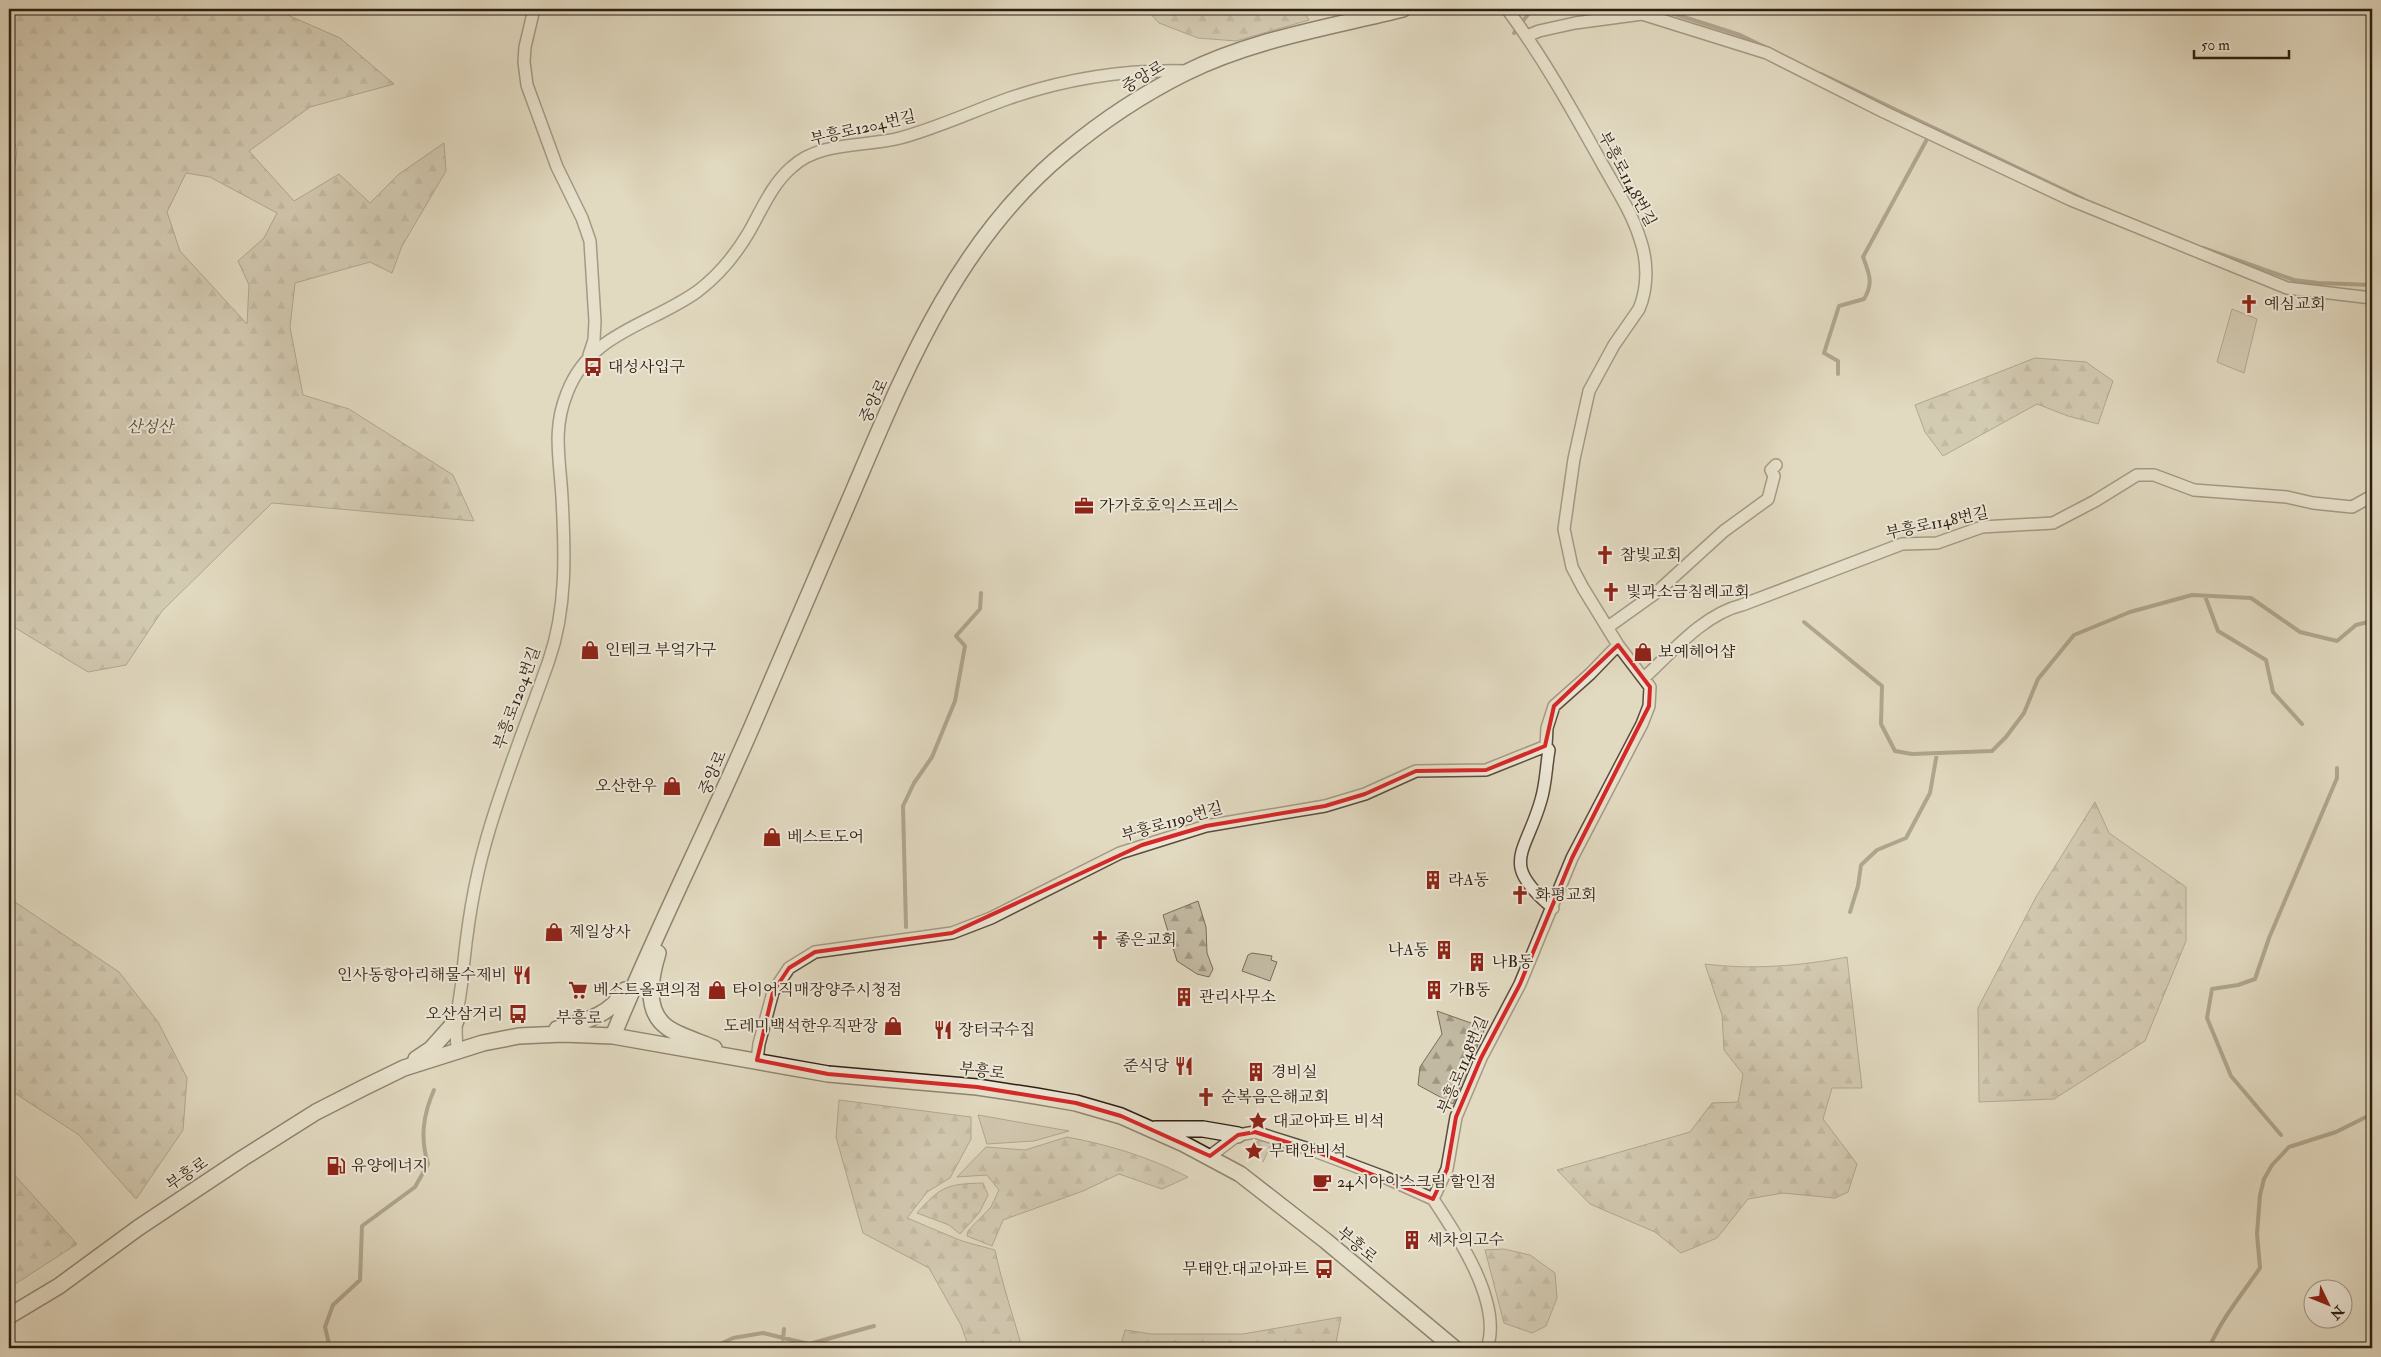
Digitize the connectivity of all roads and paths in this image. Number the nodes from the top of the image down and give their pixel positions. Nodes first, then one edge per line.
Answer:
1 (534, 9) edge
2 (1403, 9) edge
3 (1507, 9) edge
4 (1528, 36) junction
5 (1190, 71) junction
6 (2372, 298) edge
7 (589, 357) junction
8 (1776, 465) dead end
9 (2372, 496) edge
10 (1608, 627) junction
11 (1618, 645) junction
12 (1644, 678) junction
13 (1546, 746) junction
14 (679, 891) junction
15 (1553, 908) junction
16 (651, 951) junction
17 (456, 1021) junction
18 (538, 1035) junction
19 (613, 1036) junction
20 (458, 1052) junction
21 (734, 1057) junction
22 (757, 1060) junction
23 (404, 1068) junction
24 (1150, 1129) junction
25 (1238, 1135) junction
26 (1210, 1156) junction
27 (1433, 1199) junction
28 (9, 1316) edge
29 (1454, 1348) edge
30 (1487, 1348) edge

1 - 7 street, 부흥로1204번길
2 - 5 main road, 중앙로
3 - 4 street, 부흥로1148번길
4 - 6 street
4 - 10 street, 부흥로1148번길
5 - 7 street, 부흥로1204번길
5 - 14 main road, 중앙로
7 - 17 street, 부흥로1204번길
8 - 10 street
9 - 12 street, 부흥로1148번길
10 - 11 street, 부흥로1148번길
11 - 12 street, 부흥로1148번길
11 - 13 street
12 - 15 street, 부흥로1148번길
13 - 15 street
13 - 22 street, 부흥로1190번길
14 - 16 main road, 중앙로
14 - 21 main road
15 - 27 street, 부흥로1148번길
16 - 18 main road
16 - 19 main road, 중앙로
17 - 20 street, 부흥로1204번길
17 - 23 main road
18 - 19 main road, 부흥로
18 - 20 main road, 부흥로
19 - 21 main road, 부흥로
20 - 23 main road, 부흥로
21 - 22 main road, 부흥로
22 - 24 main road, 부흥로
23 - 28 main road, 부흥로
24 - 25 main road
24 - 26 main road, 부흥로
25 - 26 street
25 - 27 street
26 - 29 main road, 부흥로
27 - 30 street

